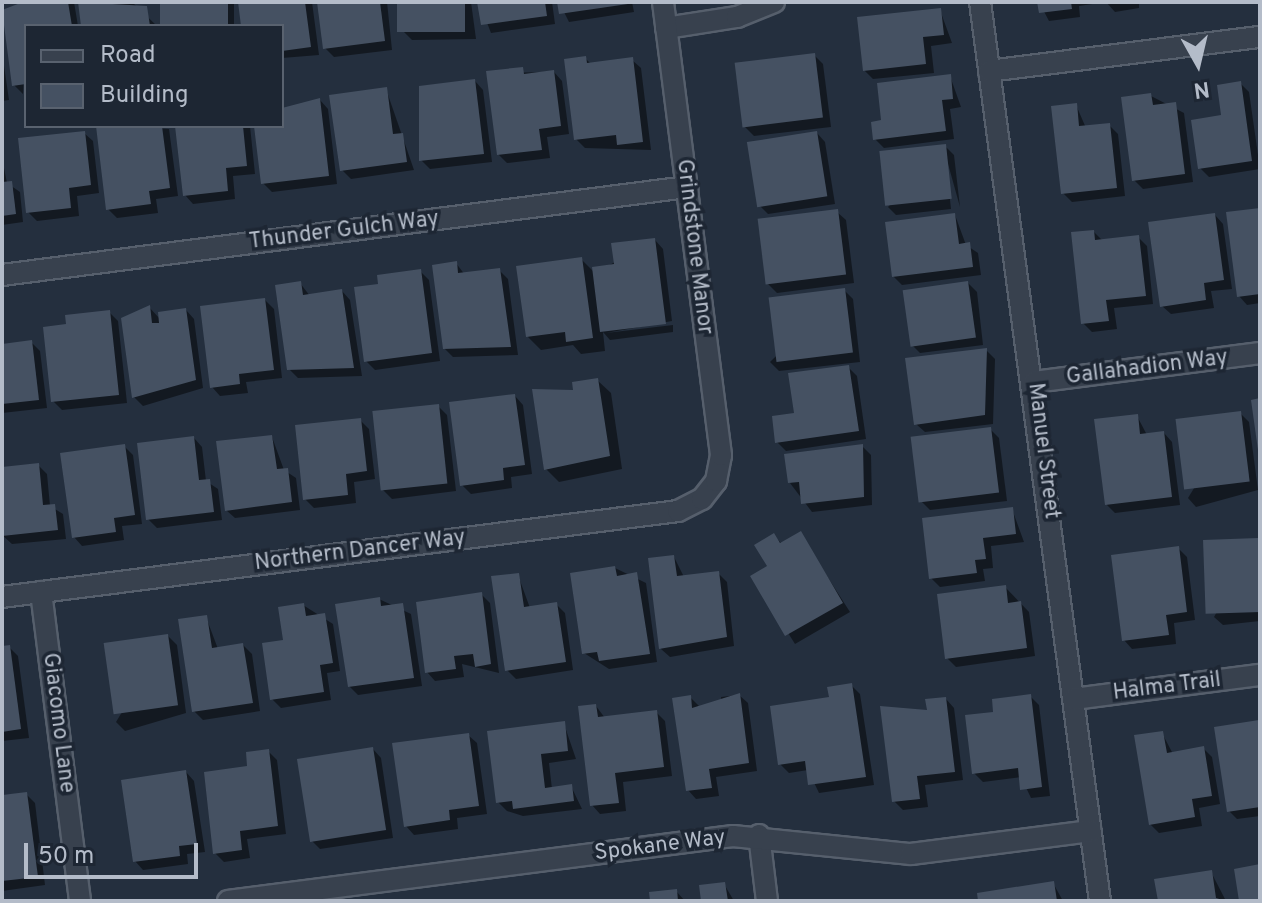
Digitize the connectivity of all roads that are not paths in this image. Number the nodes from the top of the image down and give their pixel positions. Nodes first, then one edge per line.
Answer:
1 (663, 2) edge
2 (774, 2) edge
3 (980, 2) edge
4 (666, 28) junction
5 (1260, 37) edge
6 (989, 71) junction
7 (687, 187) junction
8 (2, 275) edge
9 (1260, 353) edge
10 (1034, 382) junction
11 (711, 490) joint
12 (41, 592) junction
13 (2, 597) edge
14 (1260, 675) edge
15 (1074, 699) junction
16 (1091, 831) junction
17 (759, 835) junction
18 (80, 901) edge
19 (228, 901) edge
20 (767, 901) edge
21 (1100, 901) edge

1 - 4 street, Grindstone Manor
2 - 4 street
3 - 6 street, Manuel Street
4 - 7 street, Grindstone Manor
5 - 6 street
6 - 10 street, Manuel Street
7 - 8 street, Thunder Gulch Way
7 - 11 street, Grindstone Manor
9 - 10 street, Gallahadion Way
10 - 15 street, Manuel Street
11 - 12 street, Northern Dancer Way
12 - 13 street, Northern Dancer Way
12 - 18 street, Giacomo Lane
14 - 15 street, Halma Trail
15 - 16 street, Manuel Street
16 - 17 street, Spokane Way
16 - 21 street, Manuel Street
17 - 19 street, Spokane Way
17 - 20 street

